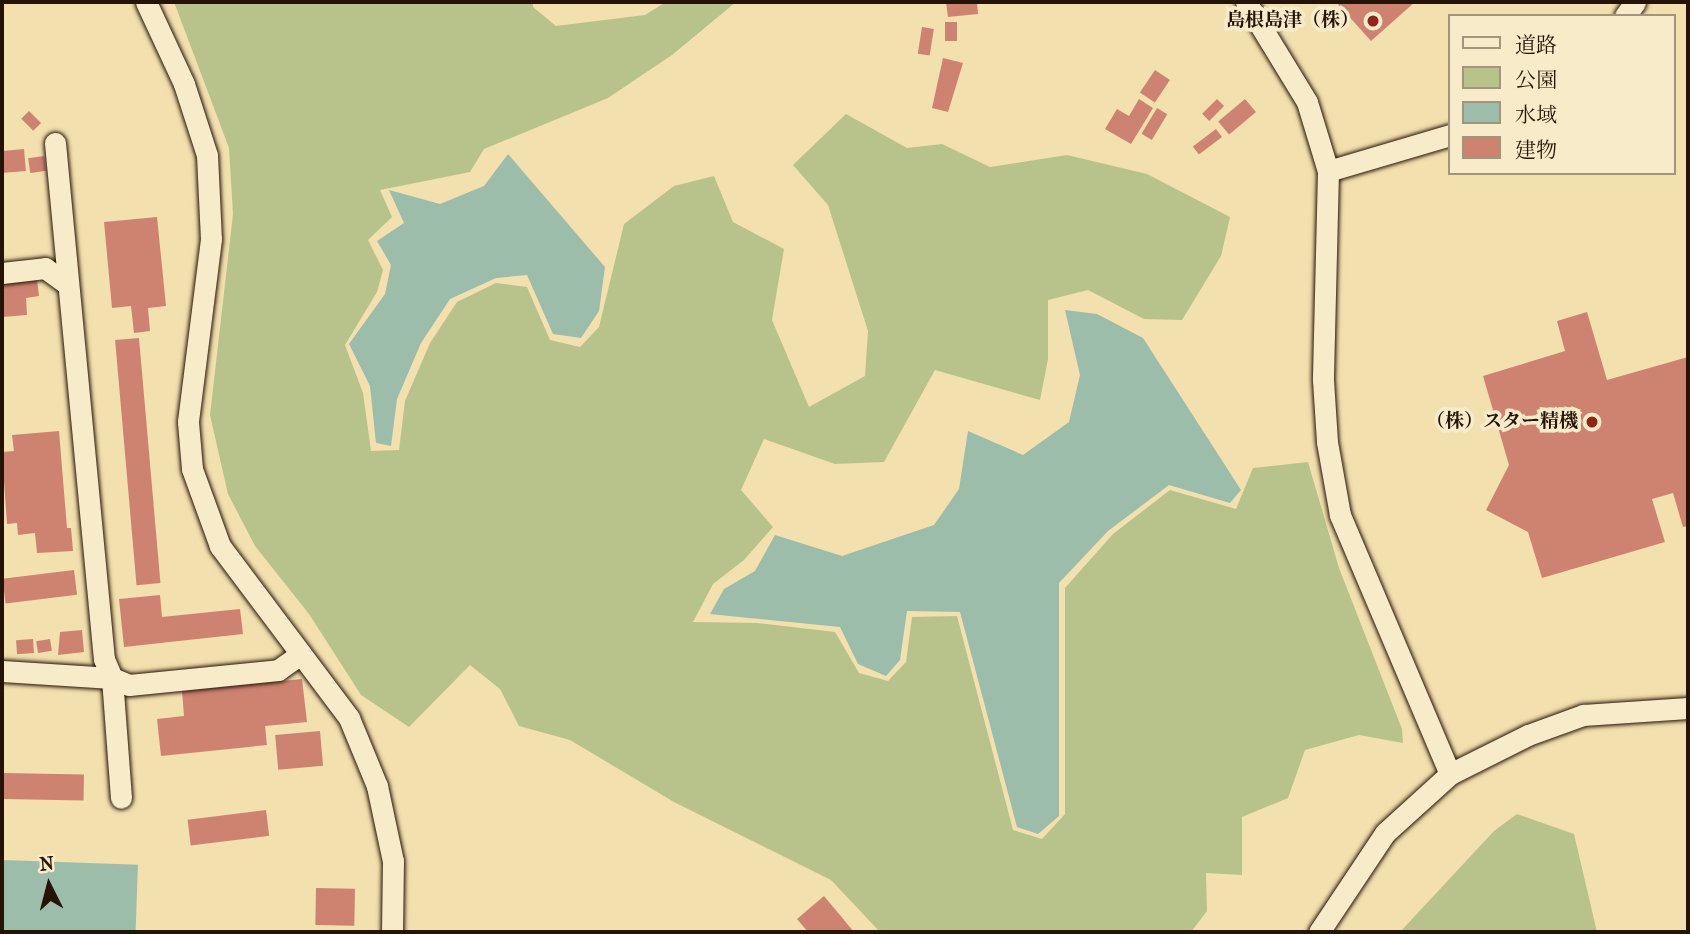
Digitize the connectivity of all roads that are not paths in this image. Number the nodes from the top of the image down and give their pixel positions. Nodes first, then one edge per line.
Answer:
1 (146, 2) edge
2 (1246, 2) edge
3 (1448, 136) edge
4 (55, 143) dead end
5 (1328, 171) junction
6 (2, 273) edge
7 (66, 283) junction
8 (302, 654) junction
9 (2, 671) edge
10 (112, 678) junction
11 (1688, 708) edge
12 (1450, 774) junction
13 (121, 798) dead end
14 (392, 932) edge
15 (1319, 932) edge

1 - 8 street
2 - 5 street
3 - 5 street
4 - 7 street
5 - 12 street
6 - 7 street
7 - 10 street
8 - 10 street
8 - 14 street
9 - 10 street
10 - 13 street
11 - 12 street
12 - 15 street

